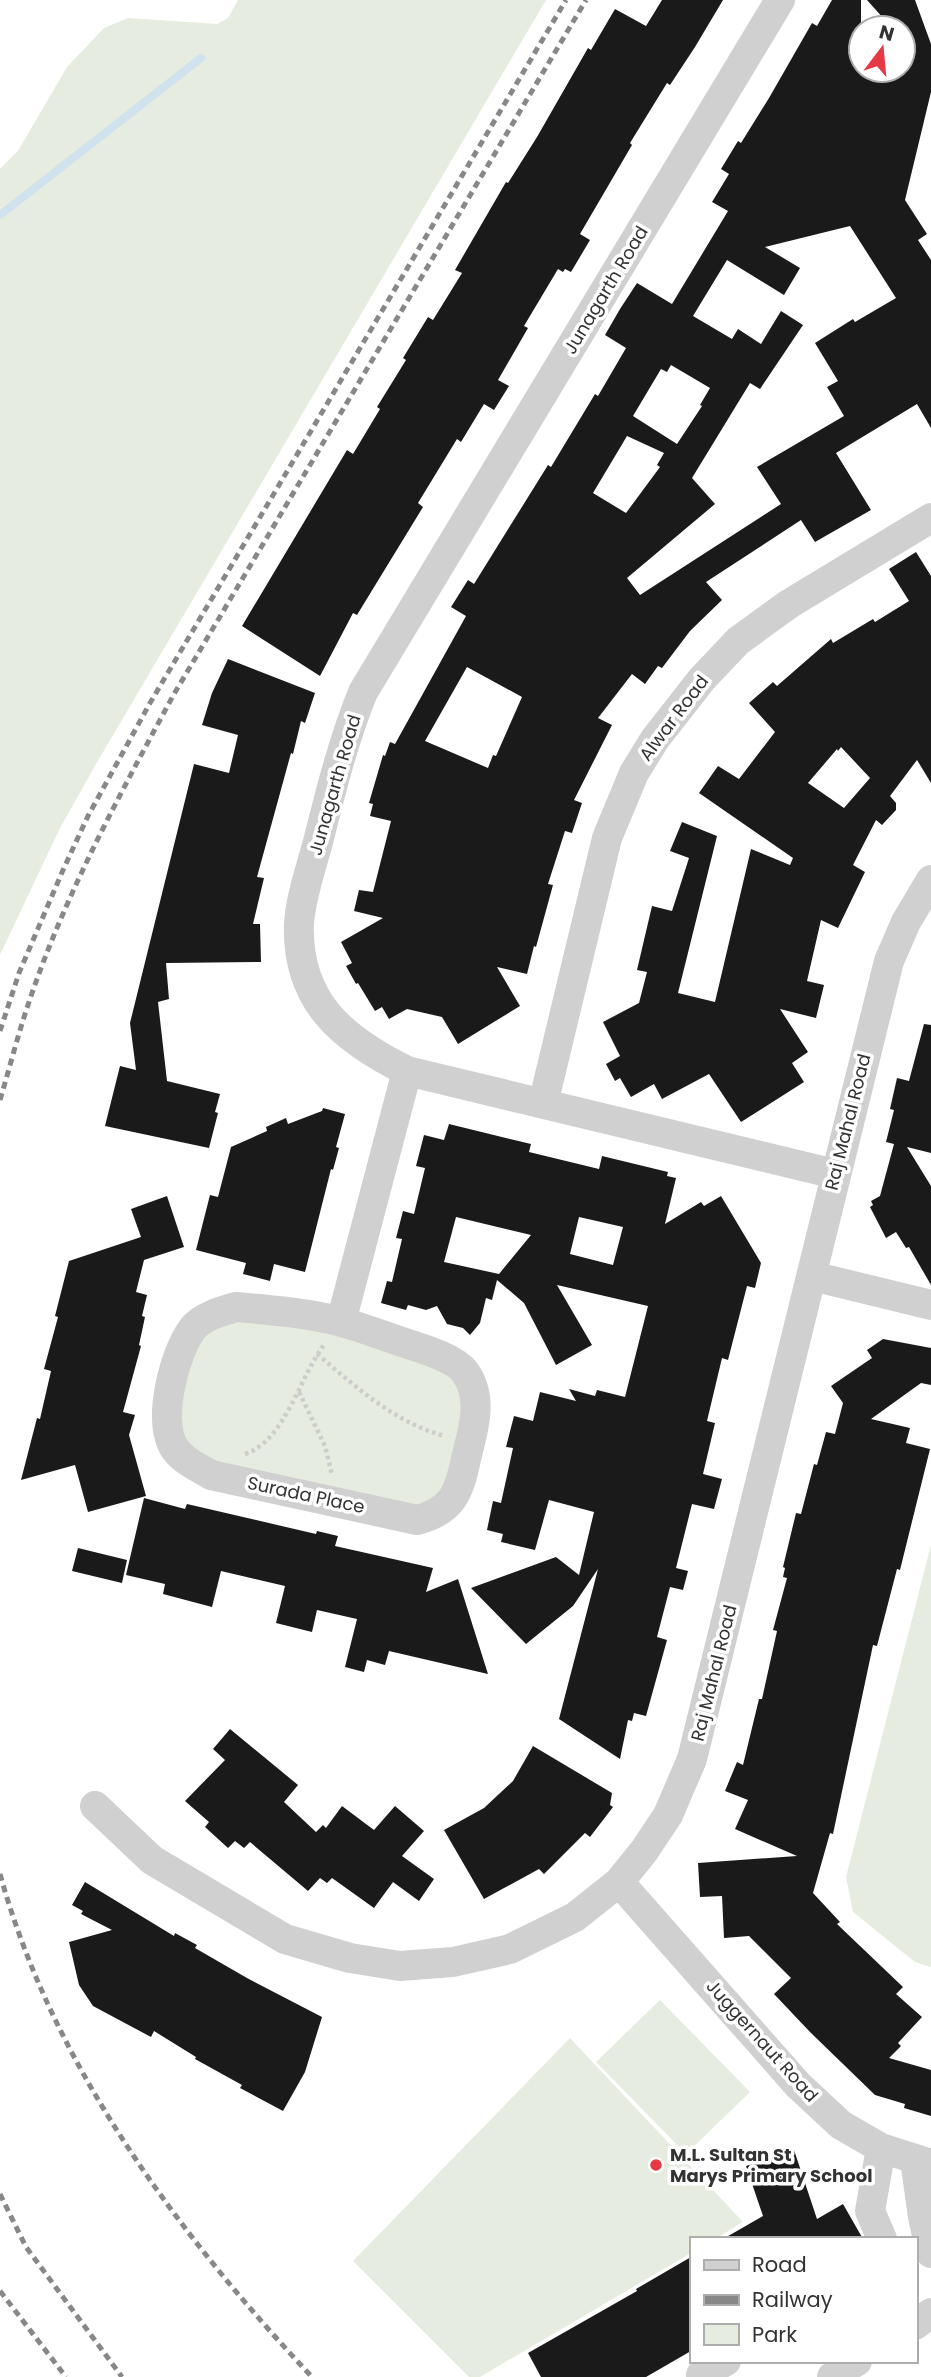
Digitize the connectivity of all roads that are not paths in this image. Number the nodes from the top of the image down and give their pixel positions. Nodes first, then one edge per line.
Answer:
1 (780, 0) edge
2 (931, 518) edge
3 (931, 880) edge
4 (407, 1071) junction
5 (543, 1104) junction
6 (835, 1174) junction
7 (812, 1276) junction
8 (931, 1306) edge
9 (341, 1322) junction
10 (95, 1806) dead end
11 (619, 1882) junction
12 (881, 2148) junction
13 (923, 2162) edge
14 (881, 2237) edge
15 (931, 2253) edge
16 (854, 2363) edge
17 (832, 2377) edge

1 - 4 street, Junagarth Road
2 - 5 street, Alwar Road
3 - 6 street, Raj Mahal Road
4 - 5 street, Junagarth Road
4 - 9 street
5 - 6 street, Junagarth Road
6 - 7 street, Raj Mahal Road
7 - 8 street
7 - 11 street, Raj Mahal Road
9 - 9 street, Surada Place
10 - 11 street, Raj Mahal Road
11 - 12 street, Juggernaut Road
12 - 13 street, Juggernaut Road
12 - 14 street
13 - 15 street
16 - 17 street

